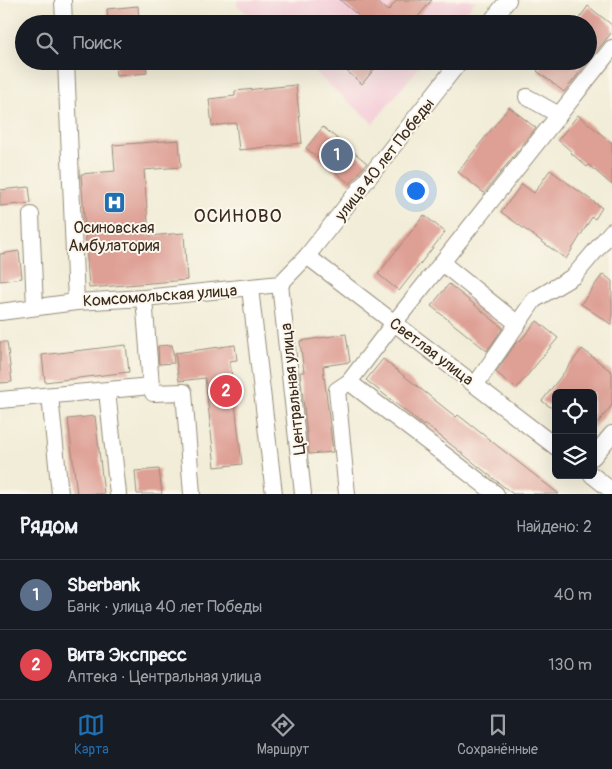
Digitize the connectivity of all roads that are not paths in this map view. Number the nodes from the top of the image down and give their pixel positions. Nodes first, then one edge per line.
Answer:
1 (64, 0) edge
2 (508, 0) edge
3 (64, 15) edge
4 (496, 15) edge
5 (612, 48) edge
6 (597, 67) edge
7 (66, 70) edge
8 (453, 70) edge
9 (595, 70) edge
10 (527, 97) dead end
11 (559, 115) junction
12 (31, 215) dead end
13 (612, 231) edge
14 (308, 256) junction
15 (442, 263) junction
16 (280, 284) junction
17 (250, 288) junction
18 (144, 298) junction
19 (76, 302) junction
20 (35, 307) junction
21 (0, 312) edge
22 (394, 323) junction
23 (518, 324) junction
24 (349, 382) junction
25 (476, 384) junction
26 (151, 386) junction
27 (107, 391) junction
28 (50, 396) junction
29 (0, 400) edge
30 (612, 434) edge
31 (552, 444) edge
32 (597, 452) edge
33 (597, 479) edge
34 (612, 490) edge
35 (60, 494) edge
36 (118, 494) edge
37 (192, 494) edge
38 (274, 494) edge
39 (304, 494) edge
40 (347, 494) edge
41 (496, 494) edge

1 - 3 street
2 - 4 street
5 - 6 street
7 - 19 street
8 - 14 street, улица 40 лет Победы
9 - 11 street
10 - 11 street
11 - 15 street
12 - 20 street
13 - 23 street
14 - 16 street
14 - 22 street, Светлая улица
15 - 22 street
15 - 23 street
16 - 17 street, Комсомольская улица
16 - 39 street, Центральная улица
17 - 18 street, Комсомольская улица
17 - 38 street, Центральная улица
18 - 19 street, Комсомольская улица
18 - 26 street
19 - 20 street, Комсомольская улица
20 - 21 street, Комсомольская улица
22 - 24 street
22 - 25 street, Светлая улица
23 - 25 street
24 - 40 street
24 - 41 street
25 - 31 street, Светлая улица
26 - 27 street
26 - 37 street
27 - 28 street
27 - 36 street
28 - 29 street
28 - 35 street
30 - 32 street
33 - 34 street

